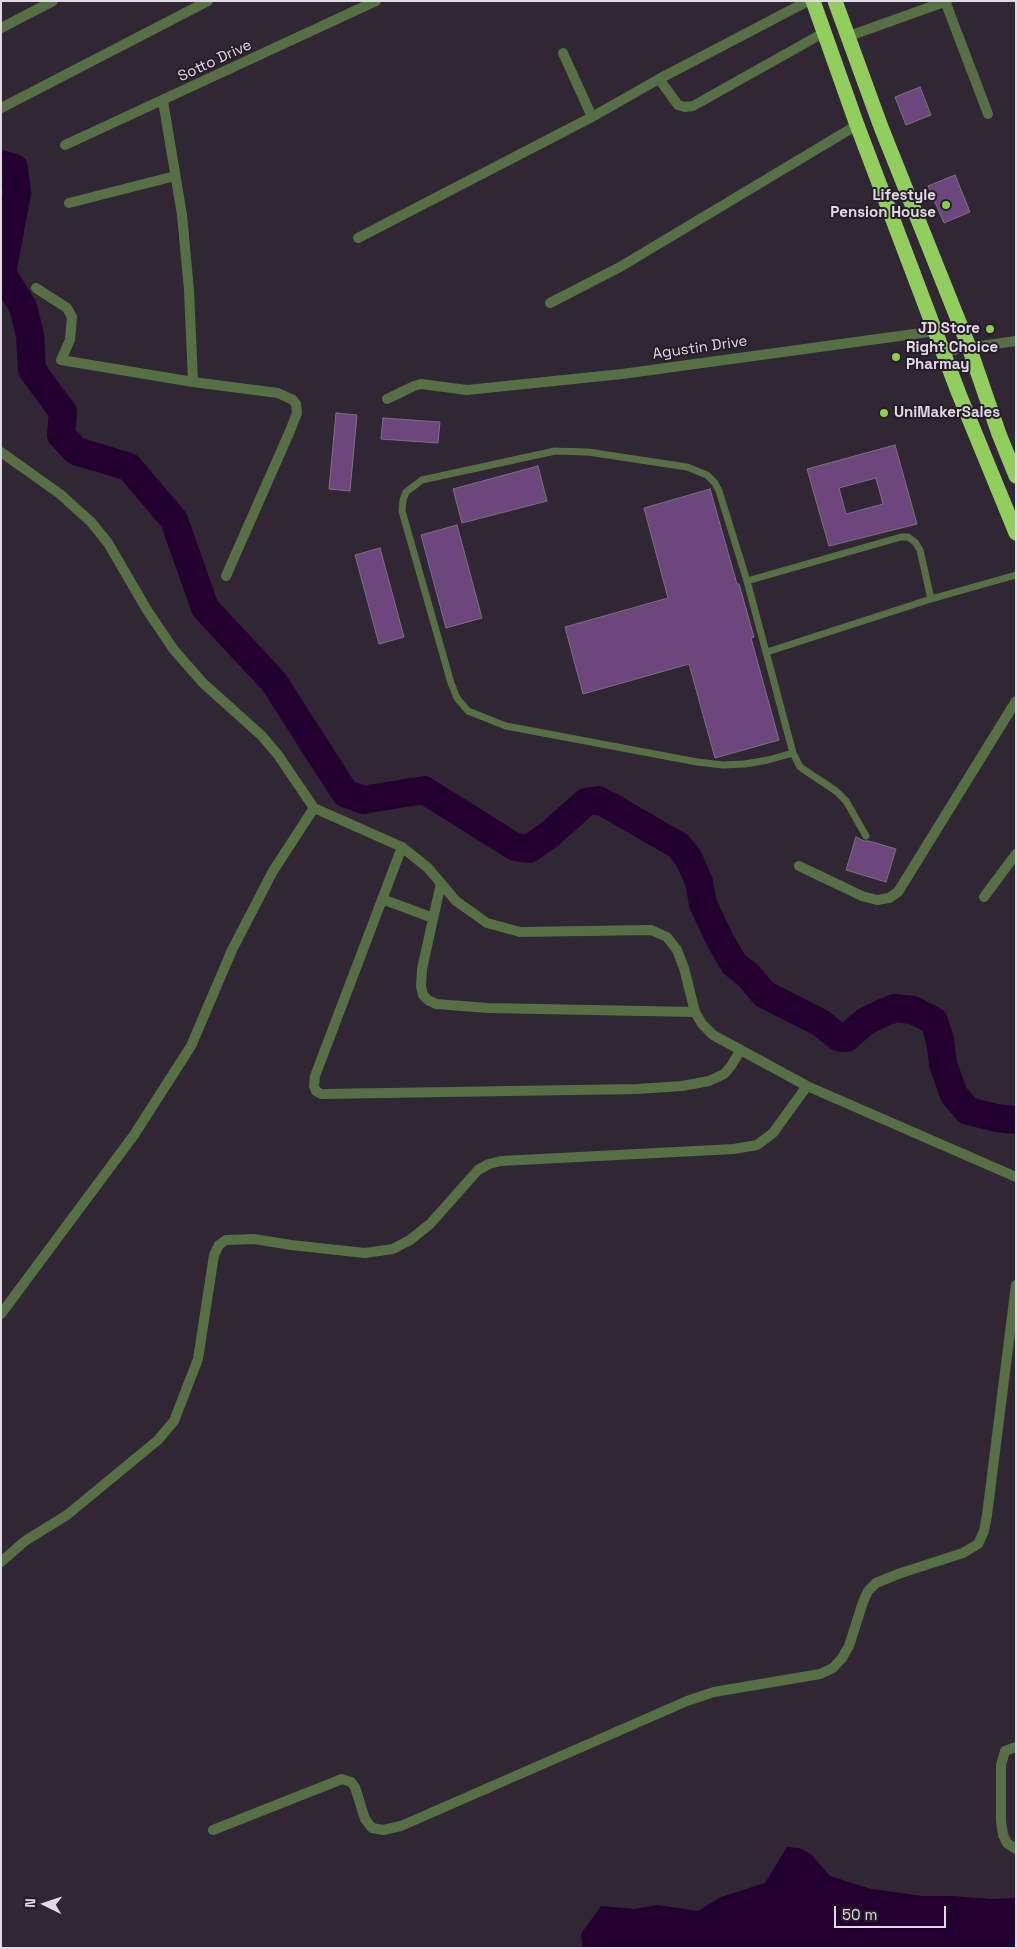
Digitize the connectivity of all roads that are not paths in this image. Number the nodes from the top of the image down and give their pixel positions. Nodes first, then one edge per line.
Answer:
1 (53, 1) edge
2 (208, 1) edge
3 (376, 1) edge
4 (808, 1) edge
5 (813, 1) edge
6 (835, 1) edge
7 (946, 1) edge
8 (1, 28) edge
9 (825, 32) junction
10 (849, 36) junction
11 (564, 53) dead end
12 (659, 79) junction
13 (163, 102) junction
14 (1, 108) edge
15 (988, 114) dead end
16 (592, 117) junction
17 (857, 125) junction
18 (65, 145) dead end
19 (175, 176) junction
20 (69, 203) dead end
21 (358, 238) dead end
22 (36, 288) dead end
23 (550, 303) dead end
24 (936, 330) junction
25 (1016, 341) edge
26 (969, 347) junction
27 (944, 351) junction
28 (193, 382) junction
29 (387, 400) dead end
30 (1, 452) edge
31 (1016, 476) edge
32 (1016, 533) edge
33 (1016, 575) edge
34 (226, 576) dead end
35 (747, 581) junction
36 (931, 598) junction
37 (767, 652) junction
38 (1016, 701) edge
39 (793, 753) junction
40 (314, 808) junction
41 (866, 836) dead end
42 (402, 847) junction
43 (1016, 854) edge
44 (799, 866) dead end
45 (441, 883) junction
46 (984, 897) dead end
47 (382, 899) junction
48 (433, 918) junction
49 (695, 1012) junction
50 (740, 1051) junction
51 (807, 1086) junction
52 (1016, 1177) edge
53 (1016, 1285) edge
54 (1, 1314) edge
55 (1, 1562) edge
56 (1016, 1747) edge
57 (213, 1830) dead end
58 (1016, 1849) edge

1 - 8 street
2 - 14 street
3 - 13 street, Sotto Drive
4 - 12 street
5 - 9 highway
6 - 10 highway
7 - 10 street
7 - 15 street
9 - 12 street
9 - 17 highway
10 - 26 highway
11 - 16 street
12 - 16 street
13 - 18 street, Sotto Drive
13 - 19 street
16 - 21 street
17 - 23 street
17 - 24 highway
19 - 20 street
19 - 28 street
22 - 28 street
24 - 27 highway
24 - 29 street, Agustin Drive
25 - 26 street
26 - 27 street
26 - 31 highway
27 - 32 highway
28 - 34 street
30 - 40 street
33 - 36 lane
35 - 36 lane
35 - 37 lane
35 - 39 lane
36 - 37 lane
37 - 39 lane
38 - 44 street
39 - 41 lane
40 - 42 street
40 - 54 street
42 - 45 street
42 - 47 street
43 - 46 street
45 - 48 street
45 - 49 street
47 - 48 street
47 - 50 street
48 - 49 street
49 - 50 street
50 - 51 street
51 - 52 street
51 - 55 street
53 - 57 street
56 - 58 street

